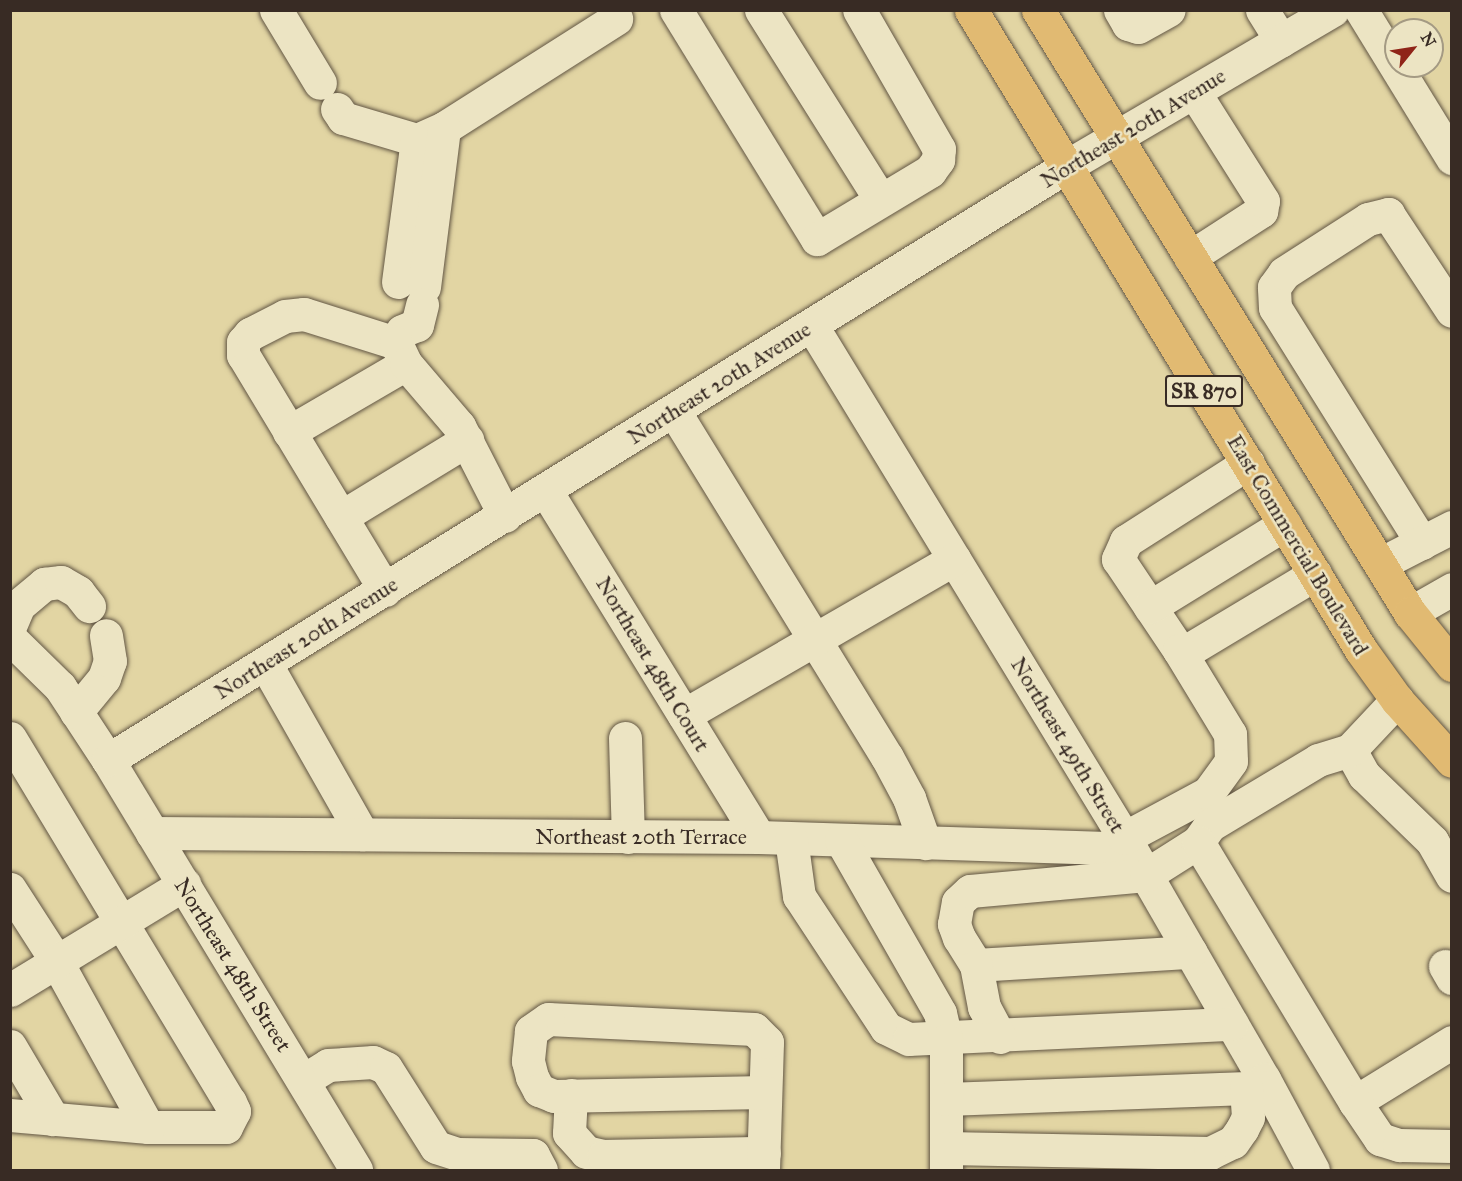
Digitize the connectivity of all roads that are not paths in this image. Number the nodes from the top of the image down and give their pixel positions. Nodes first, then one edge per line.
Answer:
1 (276, 10) edge
2 (676, 10) edge
3 (761, 10) edge
4 (859, 10) edge
5 (971, 10) edge
6 (1038, 10) edge
7 (1120, 10) edge
8 (1169, 10) edge
9 (1262, 10) edge
10 (1333, 10) edge
11 (1360, 10) edge
12 (616, 19) dead end
13 (1281, 41) junction
14 (1194, 92) junction
15 (431, 134) junction
16 (1116, 138) junction
17 (1452, 158) edge
18 (1067, 166) junction
19 (880, 199) junction
20 (1190, 257) junction
21 (1275, 308) junction
22 (1452, 311) edge
23 (812, 326) junction
24 (1236, 331) junction
25 (401, 346) junction
26 (674, 411) junction
27 (289, 432) junction
28 (467, 440) junction
29 (1248, 463) junction
30 (546, 491) junction
31 (505, 516) junction
32 (341, 517) junction
33 (1285, 524) junction
34 (1452, 527) edge
35 (1422, 543) junction
36 (954, 559) junction
37 (1380, 564) junction
38 (1315, 574) junction
39 (1452, 589) edge
40 (385, 590) junction
41 (89, 606) dead end
42 (1150, 608) junction
43 (1410, 613) junction
44 (10, 626) edge
45 (106, 635) dead end
46 (10, 638) edge
47 (814, 639) junction
48 (1179, 650) junction
49 (265, 663) junction
50 (1452, 665) edge
51 (1396, 700) junction
52 (76, 712) junction
53 (684, 715) junction
54 (10, 738) edge
55 (625, 738) dead end
56 (1350, 750) junction
57 (108, 760) junction
58 (1452, 761) edge
59 (152, 833) junction
60 (362, 834) junction
61 (628, 837) junction
62 (775, 838) junction
63 (841, 840) junction
64 (1198, 842) junction
65 (925, 843) junction
66 (1134, 854) junction
67 (1452, 876) edge
68 (184, 885) junction
69 (10, 889) edge
70 (122, 922) junction
71 (1191, 952) junction
72 (57, 962) junction
73 (976, 964) junction
74 (10, 990) edge
75 (1232, 1024) junction
76 (1000, 1037) junction
77 (946, 1040) junction
78 (1452, 1042) edge
79 (10, 1046) edge
80 (304, 1080) junction
81 (1257, 1088) junction
82 (765, 1092) junction
83 (571, 1095) junction
84 (946, 1099) junction
85 (1355, 1102) junction
86 (10, 1115) edge
87 (53, 1119) junction
88 (148, 1127) junction
89 (1452, 1146) edge
90 (946, 1159) edge
91 (764, 1162) edge
92 (356, 1170) edge
93 (541, 1170) edge
94 (1312, 1170) edge

1 - 15 street
2 - 19 street
3 - 19 street
4 - 19 street
5 - 18 main road, East Commercial Boulevard / SR 870
6 - 16 main road, SR 870
7 - 8 street
9 - 13 street
10 - 13 street, Northeast 20th Avenue
11 - 17 street
12 - 15 street
13 - 14 street, Northeast 20th Avenue
14 - 16 street, Northeast 20th Avenue
14 - 20 street
15 - 25 street
16 - 18 street, Northeast 20th Avenue
16 - 20 main road, SR 870
18 - 23 street, Northeast 20th Avenue
18 - 29 main road, East Commercial Boulevard / SR 870
20 - 24 main road, SR 870
21 - 22 street
21 - 24 street
21 - 35 street
23 - 26 street, Northeast 20th Avenue
23 - 36 street, Northeast 49th Street
24 - 37 main road, SR 870
25 - 27 street
25 - 27 street
25 - 28 street
26 - 30 street, Northeast 20th Avenue
26 - 47 street
27 - 32 street
28 - 31 street
28 - 32 street
29 - 33 main road, East Commercial Boulevard / SR 870
29 - 42 street
30 - 31 street, Northeast 20th Avenue
30 - 53 street, Northeast 48th Court
31 - 40 street, Northeast 20th Avenue
32 - 40 street
33 - 38 main road, East Commercial Boulevard / SR 870
33 - 42 street
34 - 35 street
35 - 37 street
36 - 47 street
36 - 66 street, Northeast 49th Street
37 - 43 main road, SR 870
38 - 48 street
38 - 51 main road, East Commercial Boulevard / SR 870
39 - 43 street
40 - 49 street, Northeast 20th Avenue
41 - 44 street
42 - 48 street
43 - 50 main road, SR 870
45 - 52 street
46 - 52 street, Northeast 48th Street
47 - 53 street
47 - 65 street
48 - 66 street
49 - 57 street, Northeast 20th Avenue
49 - 60 street
51 - 56 street
51 - 58 main road, East Commercial Boulevard / SR 870
52 - 57 street, Northeast 48th Street
53 - 62 street, Northeast 48th Court
54 - 70 street
55 - 61 street
56 - 64 street
56 - 67 street
57 - 59 street, Northeast 48th Street
59 - 60 street, Northeast 20th Terrace
59 - 68 street, Northeast 48th Street
60 - 61 street, Northeast 20th Terrace
61 - 62 street, Northeast 20th Terrace
62 - 63 street, Northeast 20th Terrace
62 - 77 street
63 - 65 street, Northeast 20th Terrace
63 - 77 street
64 - 66 street
64 - 85 street
65 - 66 street, Northeast 20th Terrace
66 - 71 street, Northeast 49th Street
66 - 73 street
68 - 70 street
68 - 80 street, Northeast 48th Street
69 - 72 street
70 - 72 street
70 - 88 street
71 - 73 street
71 - 75 street, Northeast 49th Street
72 - 74 street
72 - 88 street
73 - 76 street
75 - 76 street
75 - 81 street, Northeast 49th Street
76 - 77 street
77 - 84 street
78 - 85 street
79 - 87 street
80 - 92 street, Northeast 48th Street
80 - 93 street
81 - 84 street
81 - 90 street
81 - 94 street, Northeast 49th Street
82 - 83 street
82 - 83 street
82 - 91 street
83 - 91 street
84 - 90 street
85 - 89 street
86 - 87 street
87 - 88 street

